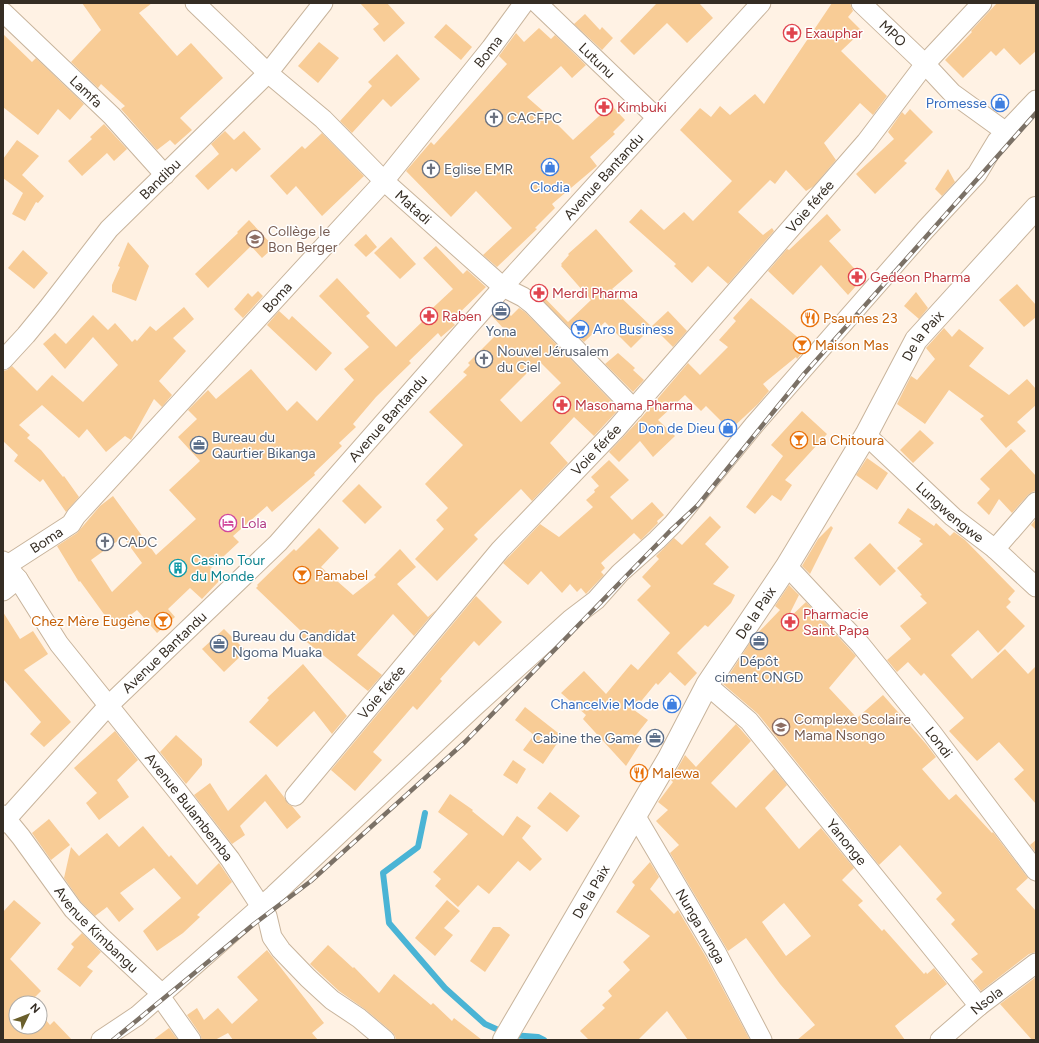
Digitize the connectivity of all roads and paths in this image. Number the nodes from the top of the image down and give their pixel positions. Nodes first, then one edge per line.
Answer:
1 (195, 3) edge
2 (323, 3) edge
3 (524, 3) edge
4 (537, 3) edge
5 (761, 3) edge
6 (861, 3) edge
7 (982, 3) edge
8 (3, 12) edge
9 (925, 64) junction
10 (268, 72) junction
11 (1036, 100) edge
12 (656, 117) junction
13 (1006, 132) junction
14 (165, 175) junction
15 (384, 181) junction
16 (1036, 208) edge
17 (503, 287) junction
18 (3, 360) edge
19 (634, 409) junction
20 (866, 435) junction
21 (1036, 502) edge
22 (995, 549) junction
23 (787, 566) junction
24 (9, 569) edge
25 (1036, 587) edge
26 (3, 591) edge
27 (707, 685) junction
28 (108, 706) junction
29 (295, 796) dead end
30 (635, 815) junction
31 (4, 819) edge
32 (1036, 871) edge
33 (261, 907) junction
34 (1036, 963) edge
35 (162, 994) junction
36 (979, 1006) junction
37 (102, 1040) edge
38 (191, 1040) edge
39 (385, 1040) edge
40 (504, 1040) edge
41 (762, 1040) edge
42 (940, 1040) edge

1 - 10 street, Matadi
2 - 10 street, Bandibu
3 - 15 street, Boma
4 - 12 street, Lutunu
5 - 12 street, Avenue Bantandu
6 - 9 street, MPO
7 - 9 street, Voie férée
8 - 14 street, Lamfa
9 - 13 street
9 - 19 street, Voie férée
10 - 14 street, Bandibu
10 - 15 street, Matadi
11 - 13 street
12 - 17 street, Avenue Bantandu
13 - 33 street
14 - 18 street, Bandibu
15 - 17 street, Matadi
15 - 24 street, Boma
16 - 20 street, De la Paix
17 - 19 street, Matadi
17 - 28 street, Avenue Bantandu
19 - 29 street, Voie férée
20 - 22 street, Lungwengwe
20 - 23 street, De la Paix
21 - 22 street
22 - 25 street, Lungwengwe
23 - 27 street, De la Paix
23 - 32 street, Londi
24 - 26 street, Boma
24 - 28 street, Avenue Bulambemba
27 - 30 street, De la Paix
27 - 36 street, Yanonge
28 - 31 street, Avenue Bantandu
28 - 33 street, Avenue Bulambemba
30 - 40 street, De la Paix
30 - 41 street, Nunga nunga
31 - 35 street, Avenue Kimbangu
33 - 35 street
33 - 39 street, Avenue Bulambemba
34 - 36 street, Nsola
35 - 37 street
35 - 38 street, Avenue Kimbangu
36 - 42 street, Nsola

